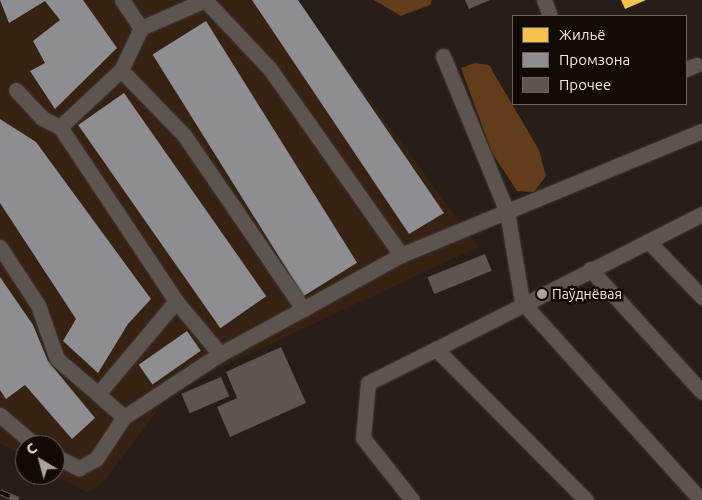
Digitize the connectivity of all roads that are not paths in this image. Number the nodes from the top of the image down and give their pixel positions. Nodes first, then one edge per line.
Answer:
1 (122, 0) edge
2 (205, 0) edge
3 (544, 0) edge
4 (550, 15) edge
5 (142, 28) junction
6 (443, 56) dead end
7 (121, 70) junction
8 (16, 90) dead end
9 (60, 127) junction
10 (702, 130) edge
11 (507, 212) junction
12 (702, 214) edge
13 (648, 241) junction
14 (0, 247) edge
15 (401, 254) junction
16 (590, 269) junction
17 (702, 296) edge
18 (176, 301) junction
19 (522, 302) junction
20 (303, 310) junction
21 (436, 349) junction
22 (220, 354) junction
23 (702, 392) edge
24 (98, 394) junction
25 (0, 415) edge
26 (124, 417) junction
27 (23, 435) edge
28 (65, 461) edge
29 (412, 500) edge
30 (586, 500) edge
31 (701, 500) edge

1 - 5 lane
2 - 5 lane
2 - 15 lane
3 - 4 lane
5 - 7 lane
6 - 11 lane
7 - 9 lane
7 - 20 lane
8 - 9 lane
9 - 18 lane
10 - 11 lane
11 - 15 lane
11 - 19 lane
12 - 13 lane
13 - 16 lane
13 - 17 lane
14 - 24 lane
15 - 20 lane
16 - 19 lane
16 - 23 lane
18 - 22 lane
18 - 24 lane
19 - 21 lane
19 - 31 lane
20 - 22 lane
21 - 29 lane
21 - 30 lane
22 - 26 lane
24 - 26 lane
25 - 27 lane
26 - 28 lane

